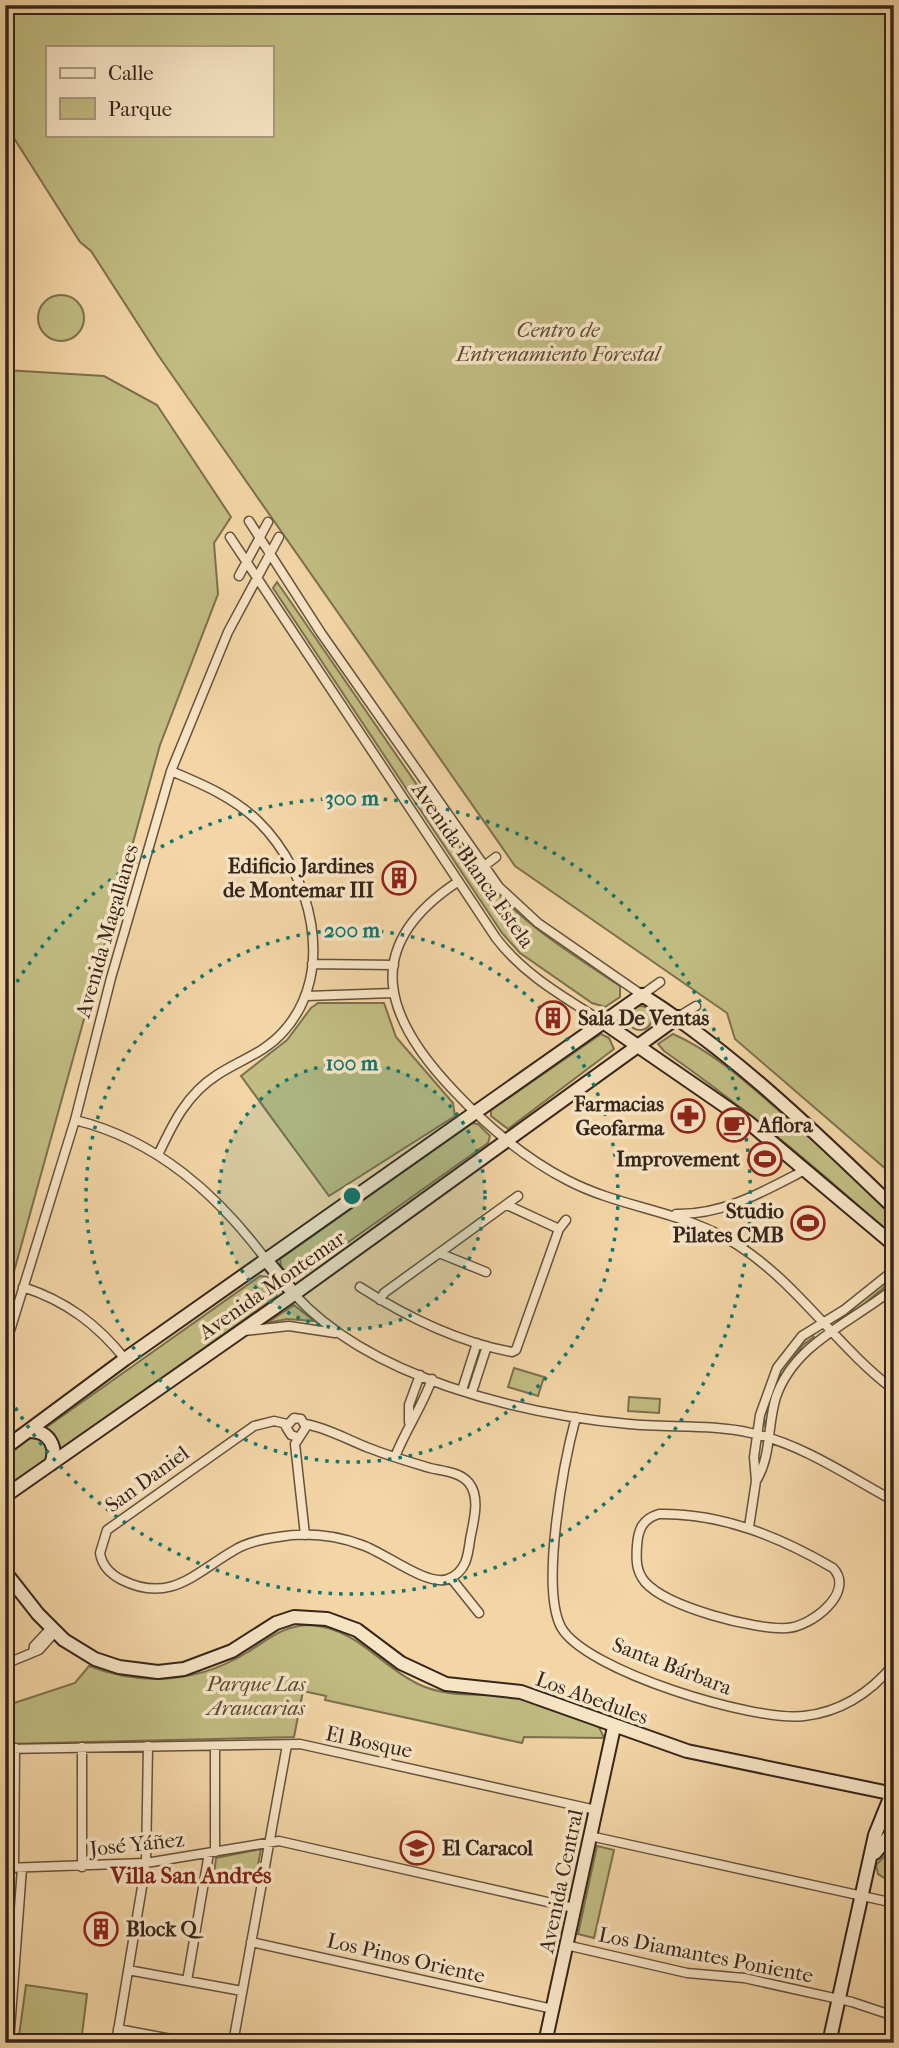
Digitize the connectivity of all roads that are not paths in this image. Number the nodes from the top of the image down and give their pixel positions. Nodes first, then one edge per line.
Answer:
1 (249, 521) dead end
2 (268, 522) dead end
3 (230, 537) dead end
4 (259, 537) junction
5 (279, 537) dead end
6 (270, 554) junction
7 (247, 561) junction
8 (239, 576) dead end
9 (257, 576) junction
10 (171, 771) junction
11 (496, 857) dead end
12 (483, 867) junction
13 (456, 883) junction
14 (312, 964) junction
15 (394, 965) junction
16 (660, 982) dead end
17 (393, 993) junction
18 (642, 995) junction
19 (307, 996) junction
20 (696, 1006) dead end
21 (678, 1017) junction
22 (603, 1022) junction
23 (637, 1046) junction
24 (474, 1113) junction
25 (75, 1121) junction
26 (506, 1140) junction
27 (158, 1155) junction
28 (806, 1170) junction
29 (518, 1196) dead end
30 (507, 1205) junction
31 (894, 1208) edge
32 (716, 1209) junction
33 (670, 1214) junction
34 (566, 1220) dead end
35 (559, 1229) junction
36 (712, 1230) junction
37 (894, 1245) edge
38 (439, 1253) junction
39 (267, 1261) junction
40 (894, 1270) edge
41 (486, 1272) dead end
42 (23, 1287) junction
43 (360, 1287) dead end
44 (894, 1288) edge
45 (294, 1294) junction
46 (380, 1300) junction
47 (822, 1323) junction
48 (241, 1331) junction
49 (831, 1332) junction
50 (337, 1334) junction
51 (477, 1343) junction
52 (487, 1346) junction
53 (5, 1347) edge
54 (125, 1359) junction
55 (420, 1375) junction
56 (432, 1379) junction
57 (462, 1390) junction
58 (894, 1390) edge
59 (472, 1392) junction
60 (576, 1417) junction
61 (409, 1422) junction
62 (287, 1424) junction
63 (305, 1424) junction
64 (30, 1431) junction
65 (757, 1435) junction
66 (297, 1437) junction
67 (769, 1438) junction
68 (9, 1442) edge
69 (395, 1457) junction
70 (51, 1464) junction
71 (756, 1481) junction
72 (5, 1496) edge
73 (894, 1501) edge
74 (749, 1527) junction
75 (304, 1535) junction
76 (5, 1572) edge
77 (451, 1578) junction
78 (479, 1614) dead end
79 (53, 1630) junction
80 (5, 1652) edge
81 (9, 1663) edge
82 (894, 1664) edge
83 (614, 1727) junction
84 (286, 1745) junction
85 (148, 1746) junction
86 (215, 1746) junction
87 (82, 1747) junction
88 (15, 1748) junction
89 (5, 1749) edge
90 (893, 1791) edge
91 (596, 1810) junction
92 (894, 1830) edge
93 (590, 1836) junction
94 (270, 1841) junction
95 (212, 1853) junction
96 (146, 1863) junction
97 (869, 1863) junction
98 (82, 1867) junction
99 (14, 1868) edge
100 (862, 1895) junction
101 (894, 1903) edge
102 (574, 1908) junction
103 (251, 1942) junction
104 (566, 1945) junction
105 (128, 1970) junction
106 (187, 1980) junction
107 (242, 1991) junction
108 (839, 1999) junction
109 (9, 2002) edge
110 (553, 2009) junction
111 (894, 2016) edge
112 (118, 2029) junction
113 (9, 2043) edge
114 (116, 2043) edge
115 (192, 2043) edge
116 (233, 2043) edge
117 (545, 2043) edge
118 (829, 2043) edge

1 - 4 street, Avenida Blanca Estela
2 - 4 street
3 - 7 street, Avenida Blanca Estela
4 - 6 street, Avenida Blanca Estela
4 - 7 street
5 - 6 street, Avenida Magallanes
6 - 9 street, Avenida Magallanes
6 - 12 street, Avenida Blanca Estela
7 - 8 street
7 - 9 street, Avenida Blanca Estela
9 - 10 street, Avenida Magallanes
9 - 13 street, Avenida Blanca Estela
10 - 14 street
10 - 25 street, Avenida Magallanes
11 - 12 street
12 - 18 street, Avenida Blanca Estela
13 - 15 street
13 - 22 street, Avenida Blanca Estela
14 - 15 street
14 - 19 street
15 - 17 street
16 - 18 street, Avenida Montemar
17 - 19 street
17 - 24 street
18 - 21 main road, Avenida Blanca Estela
18 - 22 main road, Avenida Montemar
19 - 27 street
20 - 21 street, Avenida Montemar
21 - 23 main road, Avenida Montemar
21 - 31 main road, Avenida Blanca Estela
22 - 23 main road, Avenida Blanca Estela
22 - 24 main road, Avenida Montemar
23 - 26 main road, Avenida Montemar
23 - 28 main road, Avenida Blanca Estela
24 - 26 street
24 - 39 main road, Avenida Montemar
25 - 27 street
25 - 42 street, Avenida Magallanes
26 - 33 street
26 - 45 main road, Avenida Montemar
27 - 39 street
28 - 32 street
28 - 37 main road, Avenida Blanca Estela
29 - 30 street
30 - 35 street
30 - 38 street
32 - 33 street
32 - 36 street
33 - 36 street
34 - 35 street
35 - 52 street
36 - 47 street
38 - 41 street
38 - 46 street
39 - 45 main road
39 - 54 main road, Avenida Montemar
40 - 47 street
42 - 53 street, Avenida Magallanes
42 - 54 street
43 - 46 street
44 - 49 street
45 - 48 main road, Avenida Montemar
45 - 50 street
46 - 51 street
47 - 49 street
47 - 65 street
48 - 50 street
48 - 70 main road, Avenida Montemar
49 - 58 street
49 - 67 street
50 - 55 street
51 - 52 street
51 - 57 street
52 - 59 street
54 - 64 main road, Avenida Montemar
55 - 56 street
55 - 61 street
56 - 57 street
56 - 61 street
57 - 59 street
59 - 60 street
60 - 65 street
60 - 82 street, Santa Bárbara
61 - 69 street
62 - 63 street, San Daniel
62 - 66 street
62 - 75 street, San Daniel
63 - 66 street
63 - 69 street, San Daniel
64 - 68 main road, Avenida Montemar
64 - 70 main road
65 - 67 street
65 - 71 street
66 - 75 street
67 - 71 street
67 - 73 street
69 - 77 street, San Daniel
70 - 72 main road, Avenida Montemar
71 - 74 street
74 - 74 street
75 - 77 street, San Daniel
76 - 79 main road, Los Abedules
77 - 78 street
79 - 81 street
79 - 83 main road, Los Abedules
80 - 81 street
83 - 90 main road, Los Abedules
83 - 91 main road, Avenida Central
84 - 86 street, El Bosque
84 - 91 street, El Bosque
84 - 94 street
85 - 86 street, El Bosque
85 - 87 street, El Bosque
85 - 96 street
86 - 95 street
87 - 88 street, El Bosque
87 - 98 street
88 - 89 street, El Bosque
88 - 99 street
90 - 97 main road
91 - 93 main road, Avenida Central
92 - 97 main road
93 - 100 street
93 - 102 main road, Avenida Central
94 - 95 street, José Yáñez
94 - 102 street
94 - 103 street
95 - 96 street, José Yáñez
95 - 106 street
96 - 98 street, José Yáñez
96 - 105 street
97 - 100 main road
98 - 99 street, José Yáñez
99 - 109 street
100 - 101 street
100 - 108 main road
102 - 104 main road, Avenida Central
103 - 107 street
103 - 110 street, Los Pinos Oriente
104 - 108 street, Los Diamantes Poniente
104 - 110 main road, Avenida Central
105 - 106 street
105 - 112 street
106 - 107 street
107 - 116 street
108 - 111 street, Los Diamantes Poniente
108 - 118 main road
109 - 113 street
110 - 117 main road, Avenida Central
112 - 114 street
112 - 115 street

